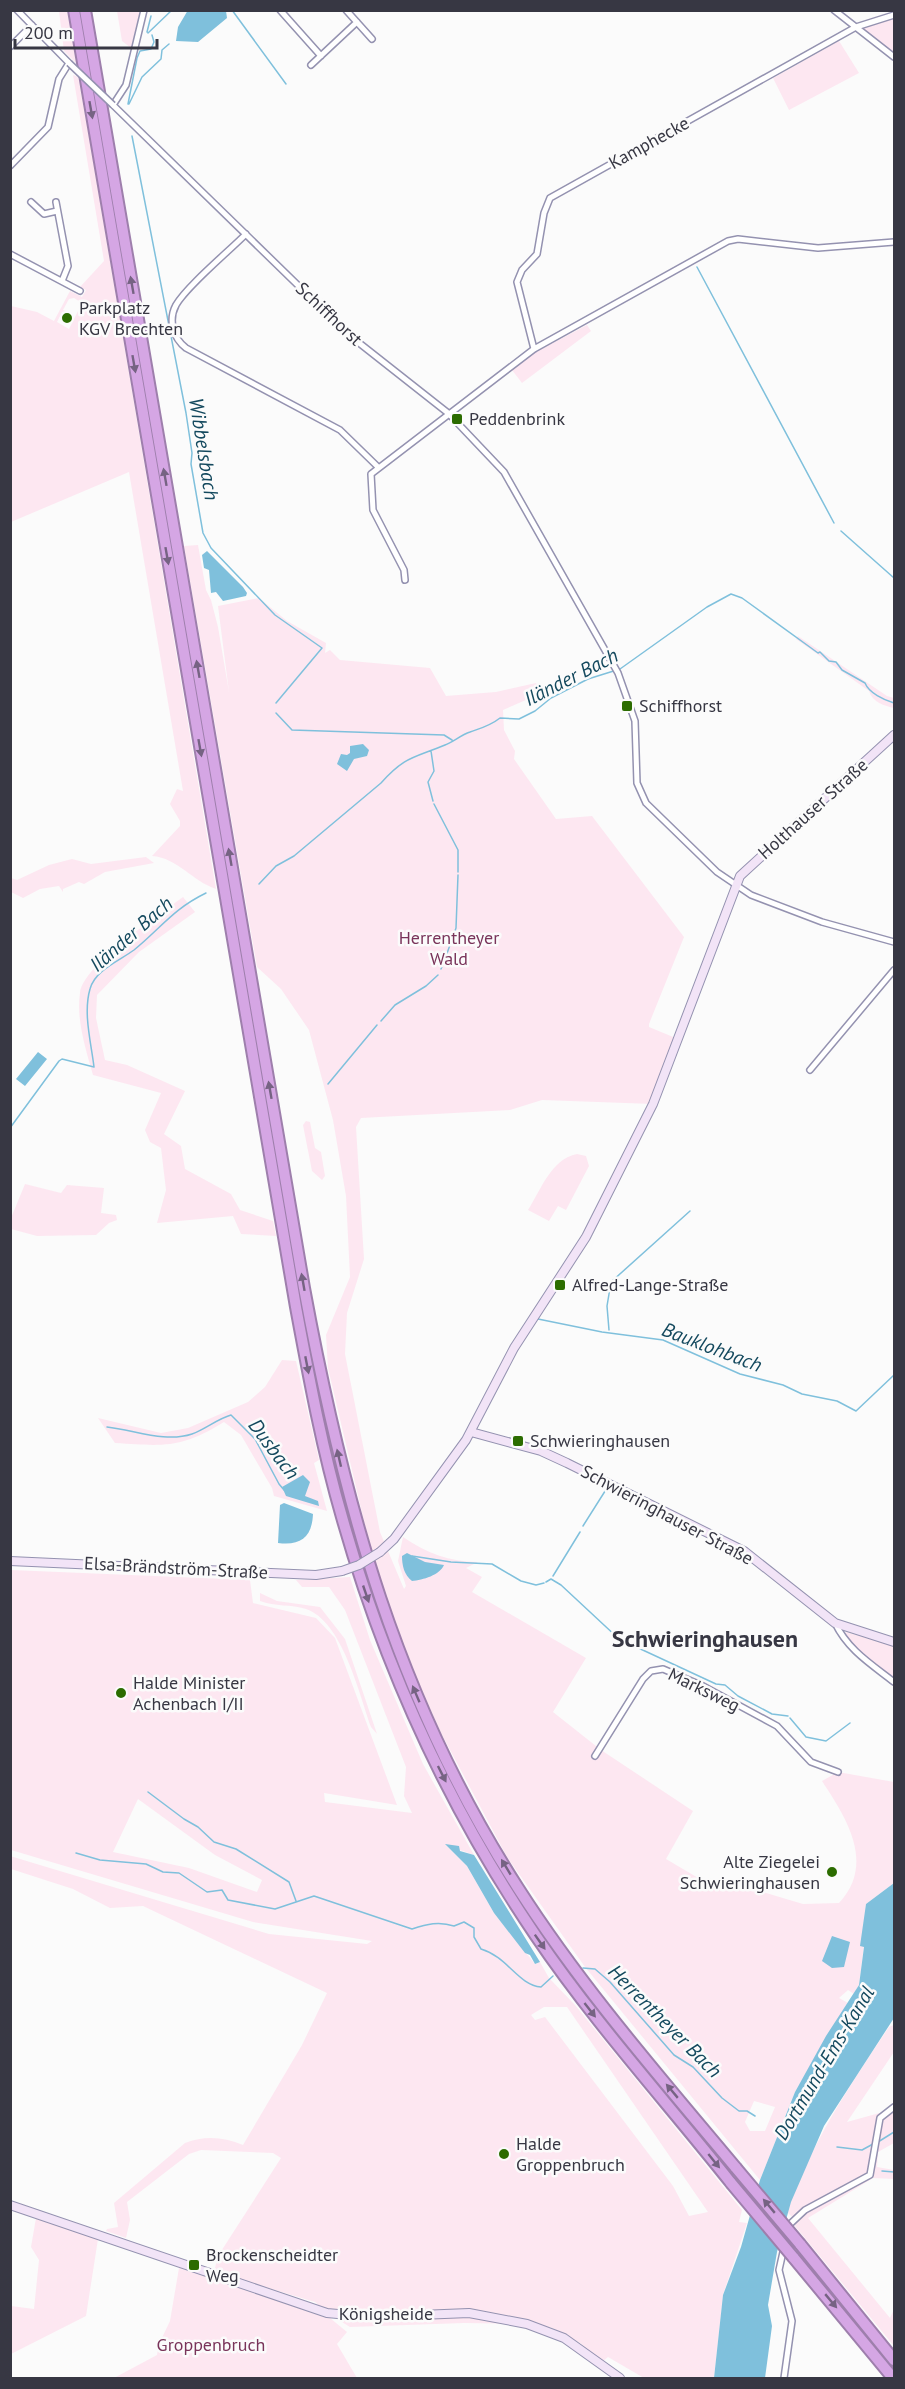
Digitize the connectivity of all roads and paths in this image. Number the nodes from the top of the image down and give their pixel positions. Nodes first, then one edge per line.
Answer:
1 (17, 10) edge
2 (74, 10) edge
3 (85, 10) edge
4 (144, 10) edge
5 (280, 10) edge
6 (346, 10) edge
7 (834, 10) edge
8 (894, 15) edge
9 (357, 22) junction
10 (32, 25) junction
11 (856, 27) junction
12 (372, 39) dead end
13 (10, 47) edge
14 (321, 56) junction
15 (894, 57) edge
16 (68, 63) junction
17 (311, 64) dead end
18 (115, 103) junction
19 (11, 163) edge
20 (31, 202) dead end
21 (56, 202) dead end
22 (57, 212) junction
23 (246, 234) junction
24 (894, 242) edge
25 (10, 254) edge
26 (62, 281) junction
27 (80, 291) dead end
28 (534, 349) junction
29 (448, 413) junction
30 (378, 467) junction
31 (405, 580) dead end
32 (894, 735) edge
33 (735, 885) junction
34 (894, 942) edge
35 (245, 949) junction
36 (257, 967) dead end
37 (894, 970) edge
38 (810, 1070) dead end
39 (321, 1336) dead end
40 (321, 1381) junction
41 (471, 1432) junction
42 (10, 1561) edge
43 (835, 1623) junction
44 (894, 1642) edge
45 (894, 1682) edge
46 (594, 1756) dead end
47 (838, 1772) dead end
48 (894, 2107) edge
49 (10, 2205) edge
50 (894, 2360) edge
51 (620, 2379) edge
52 (784, 2379) edge
53 (893, 2379) edge

1 - 10 street, Schiffhorst
2 -> 53 highway, bridge
35 -> 3 highway
4 - 18 street
5 - 14 street
6 - 9 street
7 - 11 street
8 - 11 street, Kamphecke
9 - 12 street
9 - 14 street
10 - 13 street
10 - 16 street, Schiffhorst
11 - 15 street
11 - 28 street, Kamphecke
14 - 17 street
16 - 18 street, Schiffhorst, bridge
16 - 19 street
18 - 23 street, Schiffhorst, bridge
20 - 22 street
21 - 22 street
22 - 26 street
23 - 29 street, Schiffhorst
23 - 30 street
24 - 28 street
25 - 26 street
26 - 27 street
28 - 29 street
29 - 30 street
29 - 33 street, Schiffhorst
30 - 31 street
32 - 33 street, Holthauser Straße
33 - 34 street
33 - 41 street
35 - 36 highway
40 -> 35 highway
37 - 38 street
39 - 40 highway
50 -> 40 highway, bridge
41 - 42 street, Elsa-Brändström-Straße, bridge
41 - 43 street, Schwieringhauser Straße
43 - 44 street
43 - 45 street, Schwieringhauser Straße
46 - 47 street, Marksweg
48 - 52 street
49 - 51 street, Königsheide

